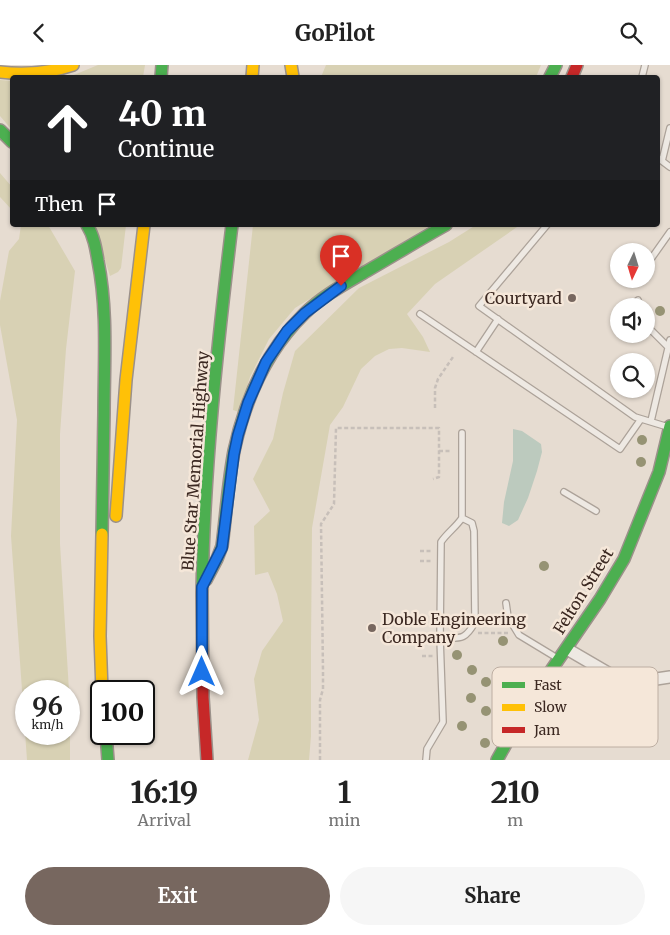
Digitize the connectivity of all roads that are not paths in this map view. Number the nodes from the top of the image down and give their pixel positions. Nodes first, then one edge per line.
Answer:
1 (73, 65) edge
2 (0, 72) edge
3 (670, 128) edge
4 (0, 130) edge
5 (10, 140) edge
6 (660, 160) edge
7 (670, 167) edge
8 (88, 227) edge
9 (144, 227) edge
10 (232, 227) edge
11 (443, 227) edge
12 (545, 227) edge
13 (670, 232) edge
14 (655, 254) edge
15 (420, 314) dead end
16 (498, 319) junction
17 (655, 334) edge
18 (670, 340) edge
19 (668, 347) junction
20 (476, 352) junction
21 (641, 419) junction
22 (651, 421) junction
23 (670, 427) edge
24 (462, 433) dead end
25 (668, 442) edge
26 (564, 492) dead end
27 (596, 511) dead end
28 (462, 517) junction
29 (115, 524) dead end
30 (112, 583) dead end
31 (202, 587) junction
32 (506, 603) dead end
33 (440, 638) junction
34 (567, 649) junction
35 (559, 659) junction
36 (553, 667) edge
37 (598, 667) edge
38 (101, 680) edge
39 (109, 680) edge
40 (108, 745) edge
41 (505, 747) edge
42 (109, 760) edge
43 (207, 760) edge
44 (426, 760) edge
45 (498, 760) edge

1 - 2 main road
3 - 6 lane
4 - 5 main road
6 - 7 lane
8 - 38 main road
9 - 29 main road
10 - 31 main road, Blue Star Memorial Highway
11 - 31 main road
12 - 16 lane
13 - 14 lane
15 - 20 lane
16 - 20 lane
16 - 21 lane
17 - 19 lane
18 - 19 lane
19 - 22 lane
20 - 21 lane
21 - 22 lane
22 - 23 lane
23 - 25 main road, Felton Street
24 - 28 lane
25 - 34 main road, Felton Street
26 - 27 lane
28 - 33 lane
28 - 33 lane
30 - 39 main road
31 - 43 main road, Blue Star Memorial Highway
32 - 35 lane
33 - 44 lane
34 - 35 main road, Felton Street
34 - 37 street
35 - 36 main road, Felton Street
40 - 42 main road
41 - 45 main road, Felton Street

